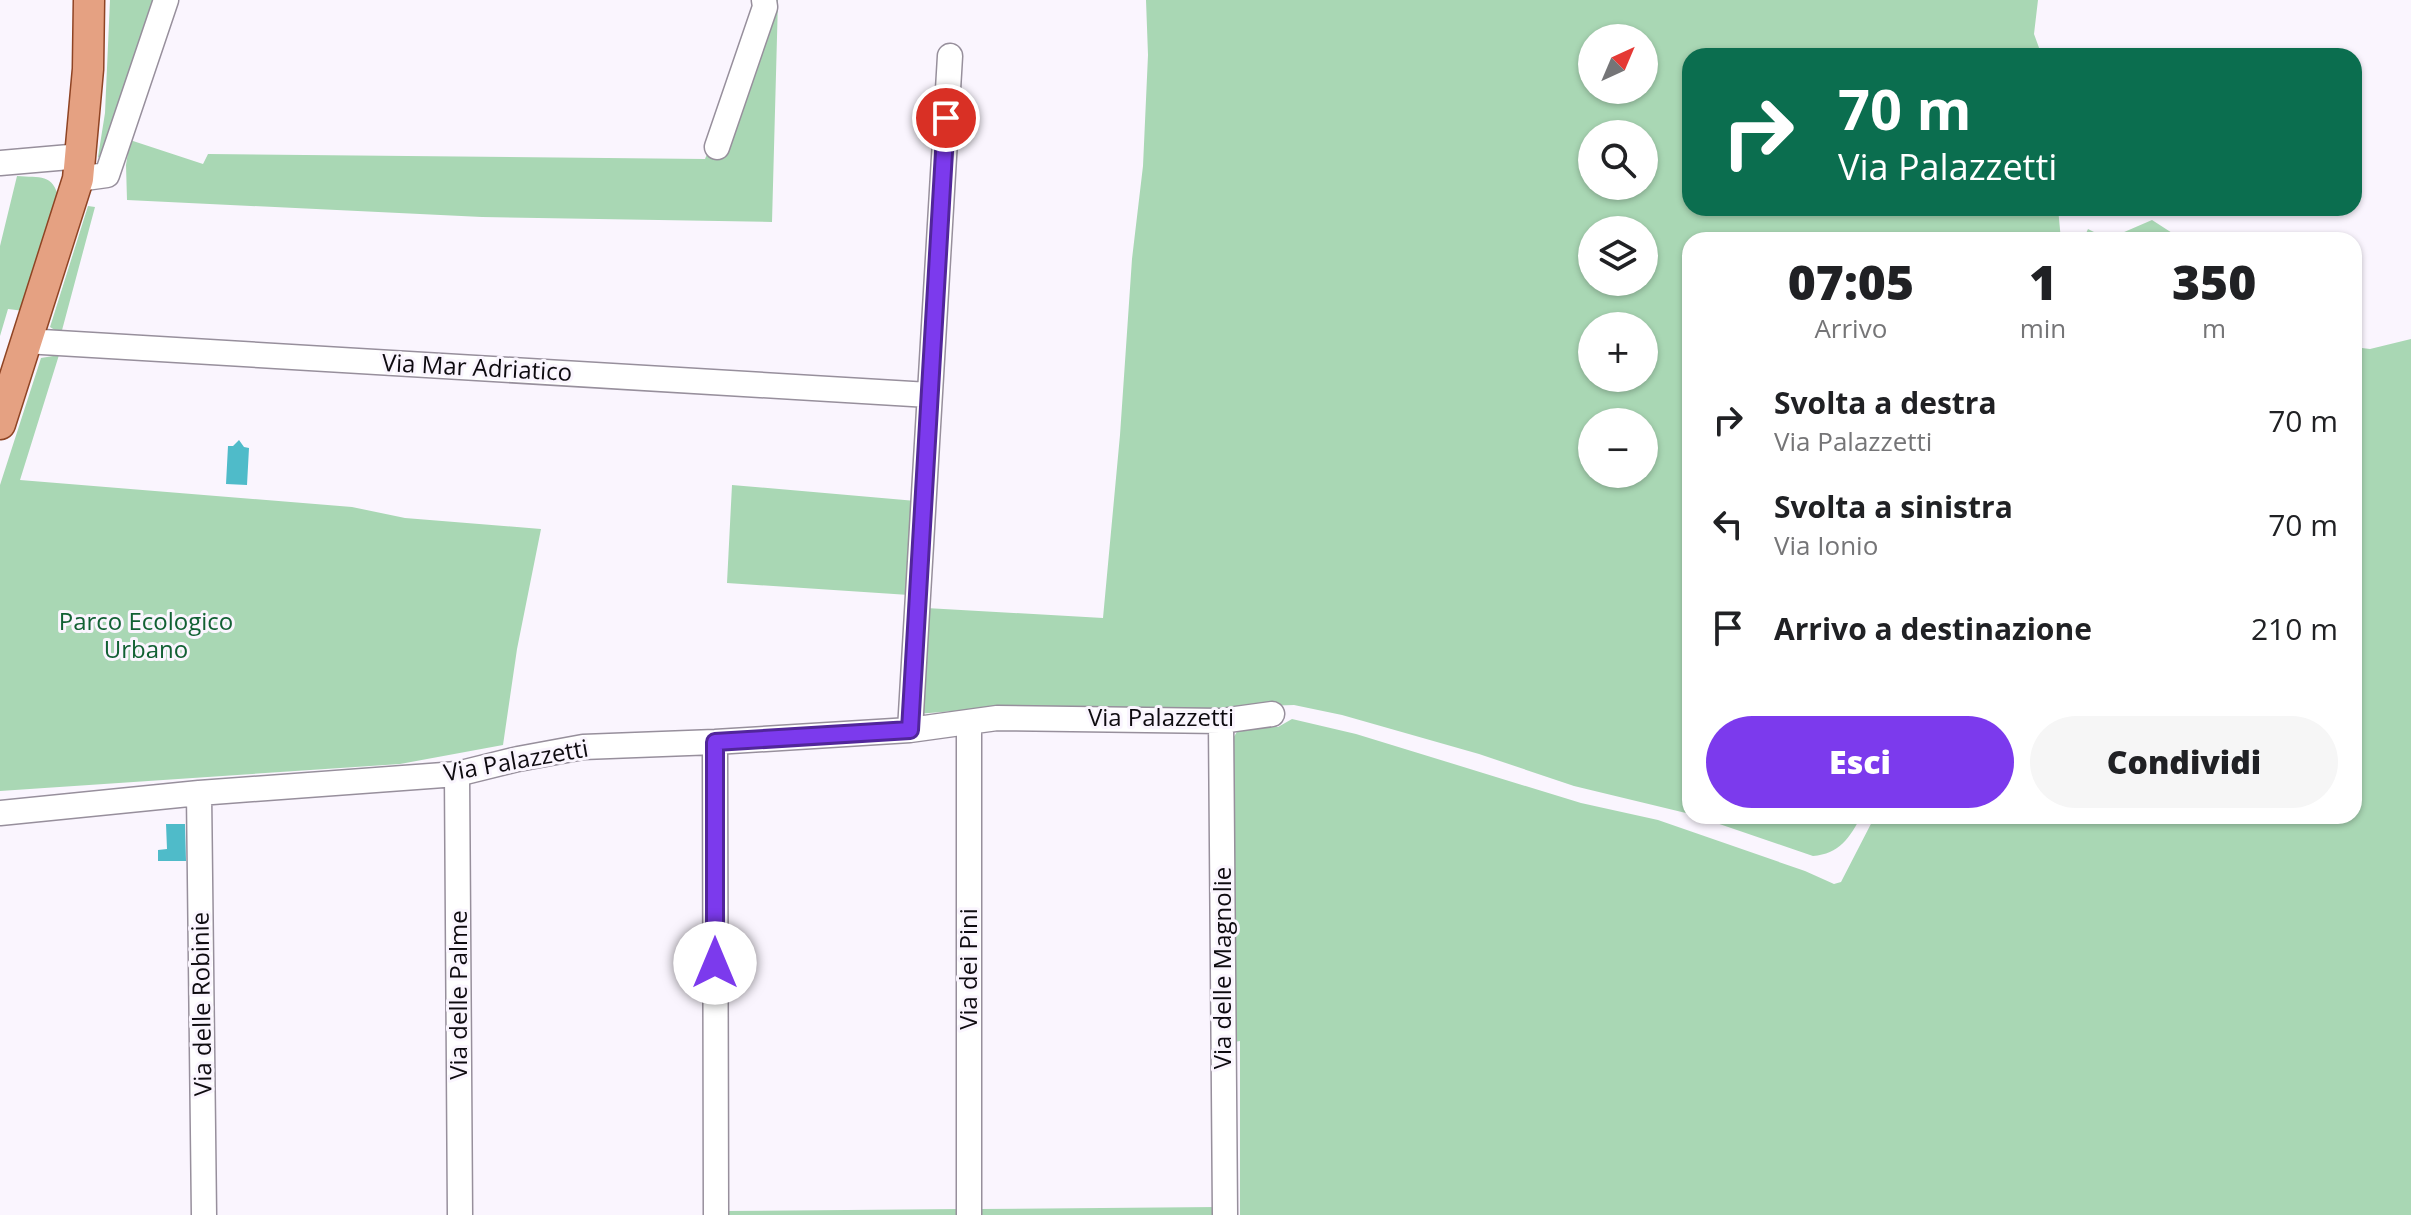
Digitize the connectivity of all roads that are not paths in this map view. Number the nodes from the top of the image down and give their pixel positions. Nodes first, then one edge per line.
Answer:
1 (89, 0) edge
2 (166, 0) edge
3 (764, 0) edge
4 (950, 56) dead end
5 (717, 147) dead end
6 (0, 163) edge
7 (79, 167) junction
8 (25, 341) junction
9 (929, 395) junction
10 (0, 424) edge
11 (1272, 714) dead end
12 (1221, 721) junction
13 (969, 723) junction
14 (910, 730) junction
15 (715, 742) junction
16 (457, 774) junction
17 (199, 793) junction
18 (0, 813) edge
19 (204, 1215) edge
20 (460, 1215) edge
21 (716, 1215) edge
22 (969, 1215) edge
23 (1225, 1215) edge

1 - 7 main road
2 - 7 street
3 - 5 street
4 - 9 street
6 - 7 street
7 - 8 main road
8 - 9 street, Via Mar Adriatico
8 - 10 main road
9 - 14 street
11 - 12 street, Via Palazzetti
12 - 13 street, Via Palazzetti
12 - 23 street, Via delle Magnolie
13 - 14 street, Via Palazzetti
13 - 22 street, Via dei Pini
14 - 15 street, Via Palazzetti
15 - 16 street, Via Palazzetti
15 - 21 street
16 - 17 street, Via Palazzetti
16 - 20 street, Via delle Palme
17 - 18 street, Via Palazzetti
17 - 19 street, Via delle Robinie

